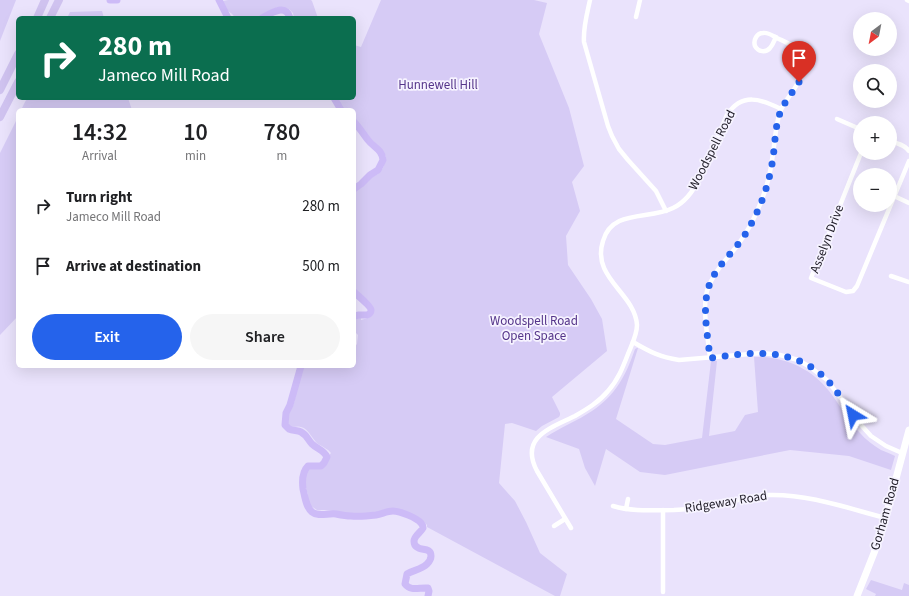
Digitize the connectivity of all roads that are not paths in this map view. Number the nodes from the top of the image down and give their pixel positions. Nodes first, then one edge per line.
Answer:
1 (45, 0) edge
2 (59, 0) edge
3 (590, 0) edge
4 (640, 0) edge
5 (37, 16) edge
6 (51, 16) edge
7 (636, 18) dead end
8 (776, 37) junction
9 (16, 58) edge
10 (16, 86) edge
11 (0, 90) edge
12 (781, 110) junction
13 (0, 117) edge
14 (837, 119) dead end
15 (853, 126) edge
16 (897, 144) edge
17 (909, 151) edge
18 (909, 161) edge
19 (853, 173) edge
20 (897, 189) edge
21 (897, 197) edge
22 (909, 203) edge
23 (666, 211) junction
24 (887, 212) edge
25 (891, 276) dead end
26 (909, 282) edge
27 (633, 342) junction
28 (710, 358) junction
29 (909, 430) edge
30 (902, 452) junction
31 (628, 499) dead end
32 (613, 506) dead end
33 (626, 509) junction
34 (663, 510) junction
35 (885, 518) junction
36 (565, 519) junction
37 (554, 526) dead end
38 (571, 528) dead end
39 (663, 592) dead end
40 (857, 596) edge

1 - 5 highway
2 - 6 highway
3 - 23 street
4 - 7 street
8 - 8 street
8 - 12 street
9 - 11 highway
10 - 13 highway
12 - 23 street, Woodspell Road
12 - 28 street
14 - 15 street
16 - 17 street
18 - 20 street, Asselyn Drive
19 - 24 street, Asselyn Drive
21 - 22 street
23 - 27 street, Woodspell Road
25 - 26 street
27 - 28 street
27 - 36 street, Woodspell Road
28 - 30 street
29 - 30 main road, Gorham Road
30 - 35 main road, Gorham Road
31 - 33 street
32 - 33 street, Ridgeway Road
33 - 34 street, Ridgeway Road
34 - 35 street, Ridgeway Road
34 - 39 street
35 - 40 main road, Gorham Road
36 - 37 street
36 - 38 street, Woodspell Road

